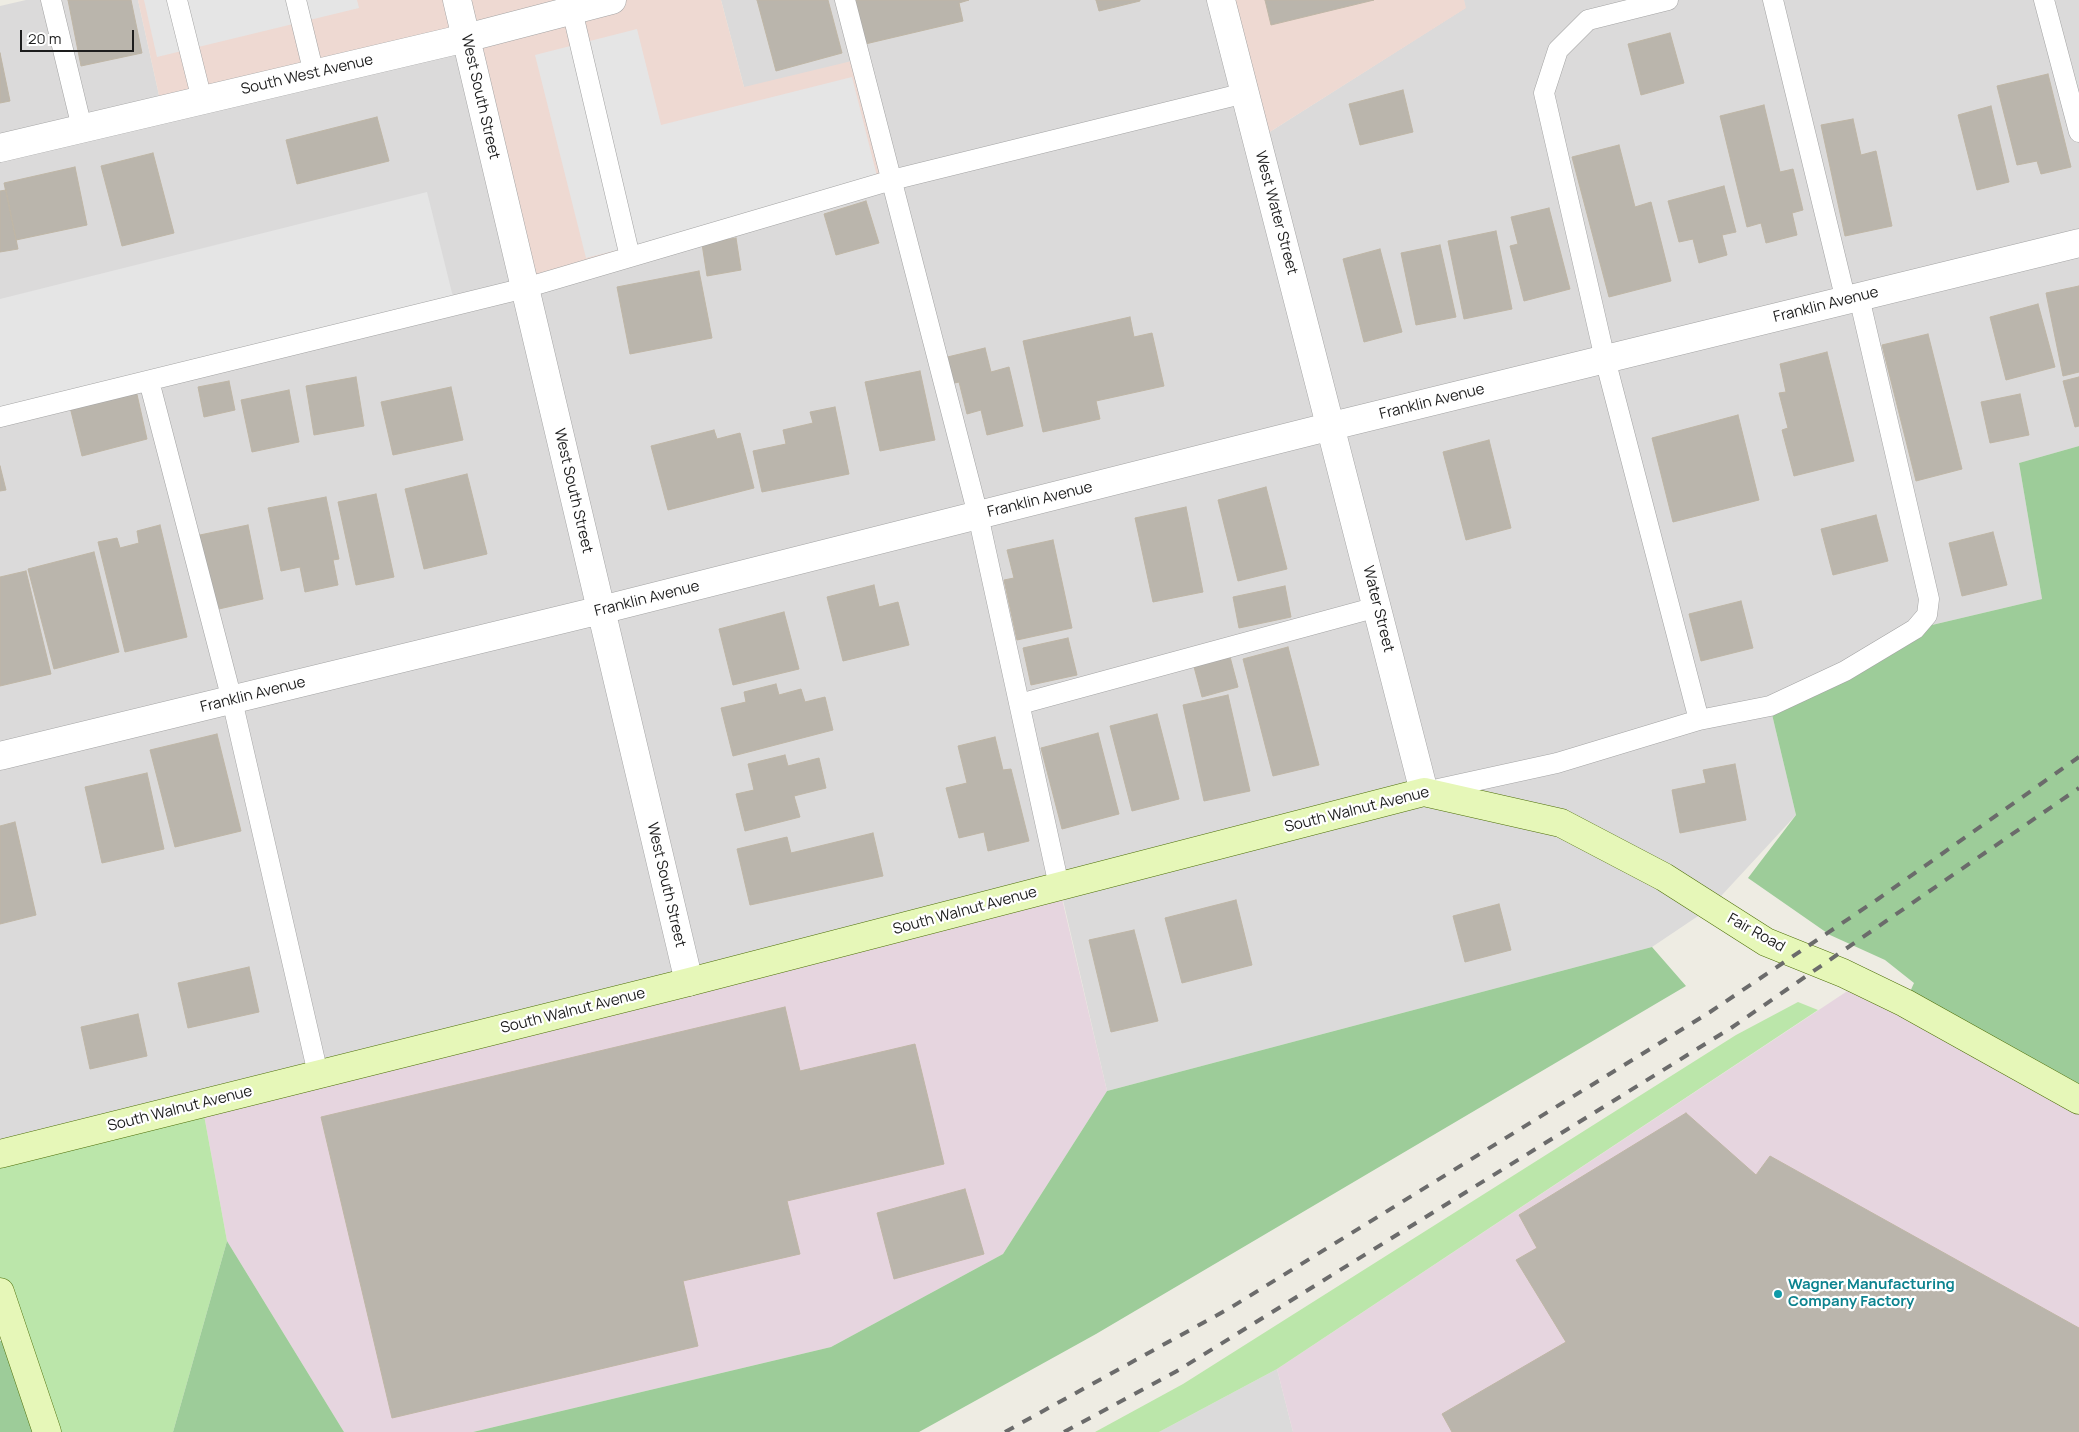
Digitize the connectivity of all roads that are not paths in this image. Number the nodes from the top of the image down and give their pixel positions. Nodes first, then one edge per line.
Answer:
1 (51, 0) edge
2 (177, 0) edge
3 (296, 0) edge
4 (457, 0) edge
5 (612, 0) edge
6 (845, 0) edge
7 (1221, 0) edge
8 (1668, 0) edge
9 (1773, 0) edge
10 (2044, 0) edge
11 (572, 10) junction
12 (466, 38) junction
13 (314, 74) junction
14 (1245, 93) junction
15 (202, 100) junction
16 (82, 128) junction
17 (2079, 132) edge
18 (0, 148) edge
19 (892, 180) junction
20 (2079, 243) edge
21 (630, 257) junction
22 (526, 288) junction
23 (1853, 299) junction
24 (1606, 359) junction
25 (149, 381) junction
26 (0, 417) edge
27 (1332, 426) junction
28 (978, 515) junction
29 (1377, 607) junction
30 (601, 610) junction
31 (232, 700) junction
32 (1020, 704) junction
33 (1699, 720) junction
34 (0, 756) edge
35 (1424, 792) junction
36 (1059, 886) junction
37 (689, 982) junction
38 (318, 1074) junction
39 (2079, 1100) edge
40 (0, 1154) edge
41 (0, 1292) edge
42 (47, 1432) edge

1 - 16 lane
2 - 15 lane
3 - 13 lane
4 - 12 street, West South Street
5 - 11 street, South West Avenue
6 - 19 lane
7 - 14 street, West Water Street
8 - 24 lane
9 - 23 lane
10 - 17 lane
11 - 12 street, South West Avenue
11 - 21 lane
12 - 13 street, South West Avenue
12 - 22 street, West South Street
13 - 15 street, South West Avenue
14 - 19 lane
14 - 27 street, West Water Street
15 - 16 street, South West Avenue
16 - 18 street, South West Avenue
19 - 21 lane
19 - 28 lane
20 - 23 street, Franklin Avenue
21 - 22 lane
22 - 25 lane
22 - 30 street, West South Street
23 - 24 street, Franklin Avenue
23 - 33 lane, South Walnut Avenue
24 - 27 street, Franklin Avenue
24 - 33 lane
25 - 26 lane
25 - 31 lane
27 - 28 street, Franklin Avenue
27 - 29 street, Water Street
28 - 30 street, Franklin Avenue
28 - 32 lane
29 - 32 lane
29 - 35 street, Water Street
30 - 31 street, Franklin Avenue
30 - 37 street, West South Street
31 - 34 street, Franklin Avenue
31 - 38 lane
32 - 36 lane
33 - 35 lane, South Walnut Avenue
35 - 36 main road, South Walnut Avenue
35 - 39 main road, Fair Road
36 - 37 main road, South Walnut Avenue
37 - 38 main road, South Walnut Avenue
38 - 40 main road, South Walnut Avenue
41 - 42 main road

